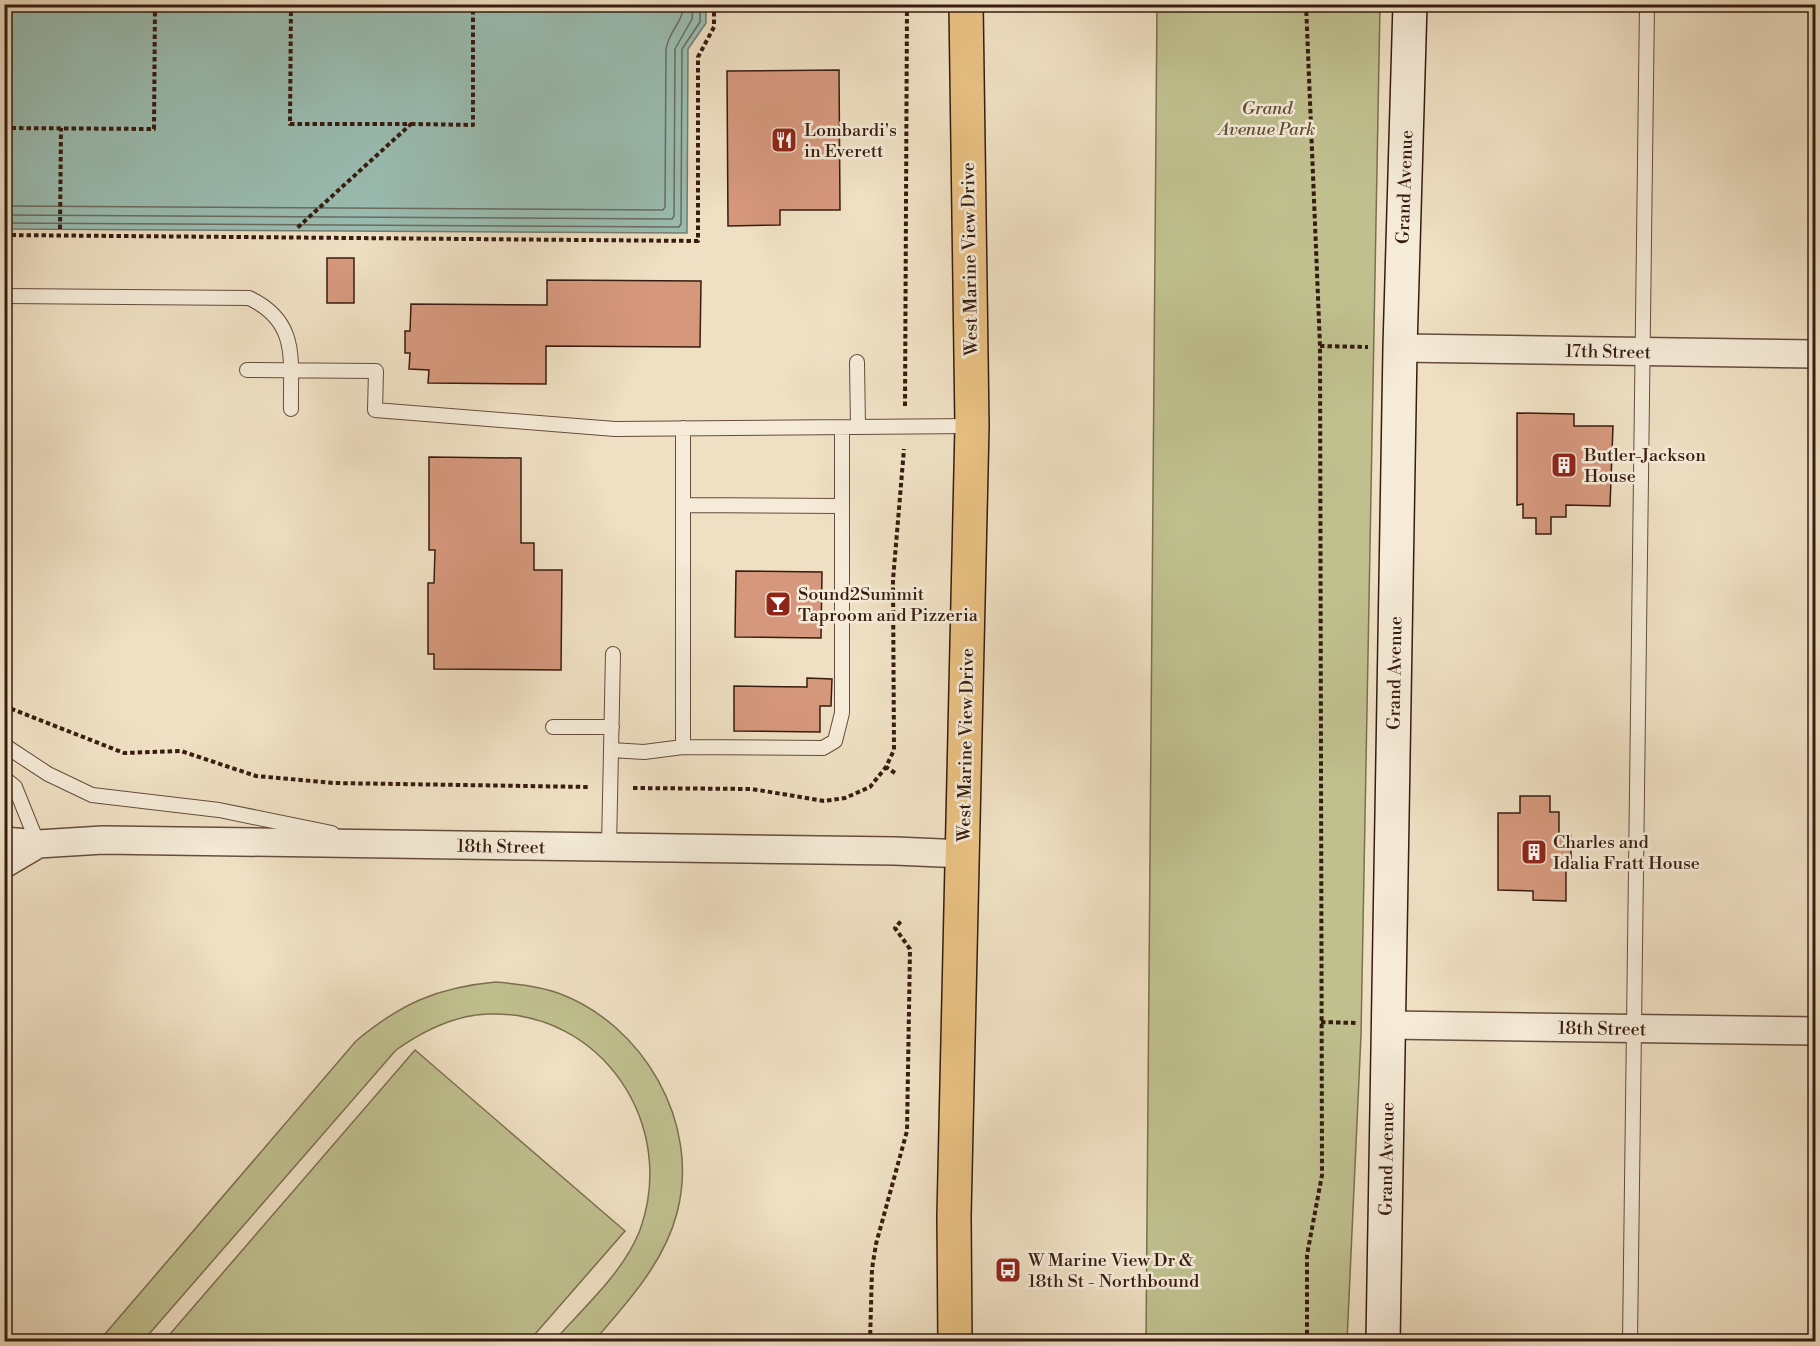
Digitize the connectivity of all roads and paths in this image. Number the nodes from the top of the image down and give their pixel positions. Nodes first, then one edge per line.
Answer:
1 (155, 4) edge
2 (291, 4) edge
3 (473, 4) edge
4 (714, 4) edge
5 (907, 4) edge
6 (966, 4) edge
7 (1306, 4) edge
8 (1410, 4) edge
9 (1647, 4) edge
10 (411, 124) junction
11 (4, 128) edge
12 (61, 128) junction
13 (60, 229) dead end
14 (296, 229) dead end
15 (4, 235) edge
16 (4, 296) edge
17 (1320, 346) junction
18 (1400, 348) junction
19 (1641, 352) junction
20 (1815, 354) edge
21 (857, 362) dead end
22 (247, 370) dead end
23 (290, 371) junction
24 (291, 409) dead end
25 (972, 426) junction
26 (858, 427) junction
27 (904, 427) junction
28 (683, 428) junction
29 (842, 428) junction
30 (683, 505) junction
31 (841, 506) junction
32 (613, 654) dead end
33 (4, 706) edge
34 (553, 727) dead end
35 (612, 727) junction
36 (4, 745) edge
37 (683, 747) junction
38 (611, 750) junction
39 (886, 767) junction
40 (896, 773) dead end
41 (4, 778) edge
42 (611, 787) junction
43 (4, 841) edge
44 (38, 843) junction
45 (393, 845) junction
46 (609, 848) junction
47 (964, 854) junction
48 (4, 864) edge
49 (901, 921) dead end
50 (1389, 1025) junction
51 (1634, 1029) junction
52 (1815, 1031) edge
53 (870, 1341) edge
54 (955, 1341) edge
55 (1306, 1341) edge
56 (1383, 1341) edge
57 (1630, 1341) edge

1 - 12 path
2 - 10 path
3 - 10 path
4 - 15 path
5 - 27 path
6 - 25 main road, West Marine View Drive
7 - 17 path
8 - 18 street, Grand Avenue
9 - 19 lane
10 - 14 path
11 - 12 path
12 - 13 path
16 - 23 lane
17 - 18 path
17 - 55 path
18 - 19 street, 17th Street
18 - 50 street, Grand Avenue
19 - 20 street, 17th Street
19 - 51 lane
21 - 26 lane
22 - 23 lane
23 - 24 lane
23 - 28 lane
25 - 27 lane
25 - 47 main road, West Marine View Drive
26 - 27 lane
26 - 29 lane
27 - 39 path
28 - 29 lane
28 - 30 lane
29 - 31 lane
30 - 31 lane
30 - 37 lane
31 - 37 lane
32 - 35 lane
33 - 42 path
34 - 35 lane
35 - 38 lane
36 - 45 lane
37 - 38 lane
38 - 42 lane
39 - 40 path
39 - 42 path
41 - 44 lane
42 - 46 lane
43 - 44 street, 18th Street
44 - 45 street, 18th Street
44 - 48 street, 18th Street
45 - 46 street, 18th Street
46 - 47 street, 18th Street
47 - 54 main road, West Marine View Drive
49 - 53 path
50 - 51 street, 18th Street
50 - 56 street, Grand Avenue
51 - 52 street, 18th Street
51 - 57 lane

